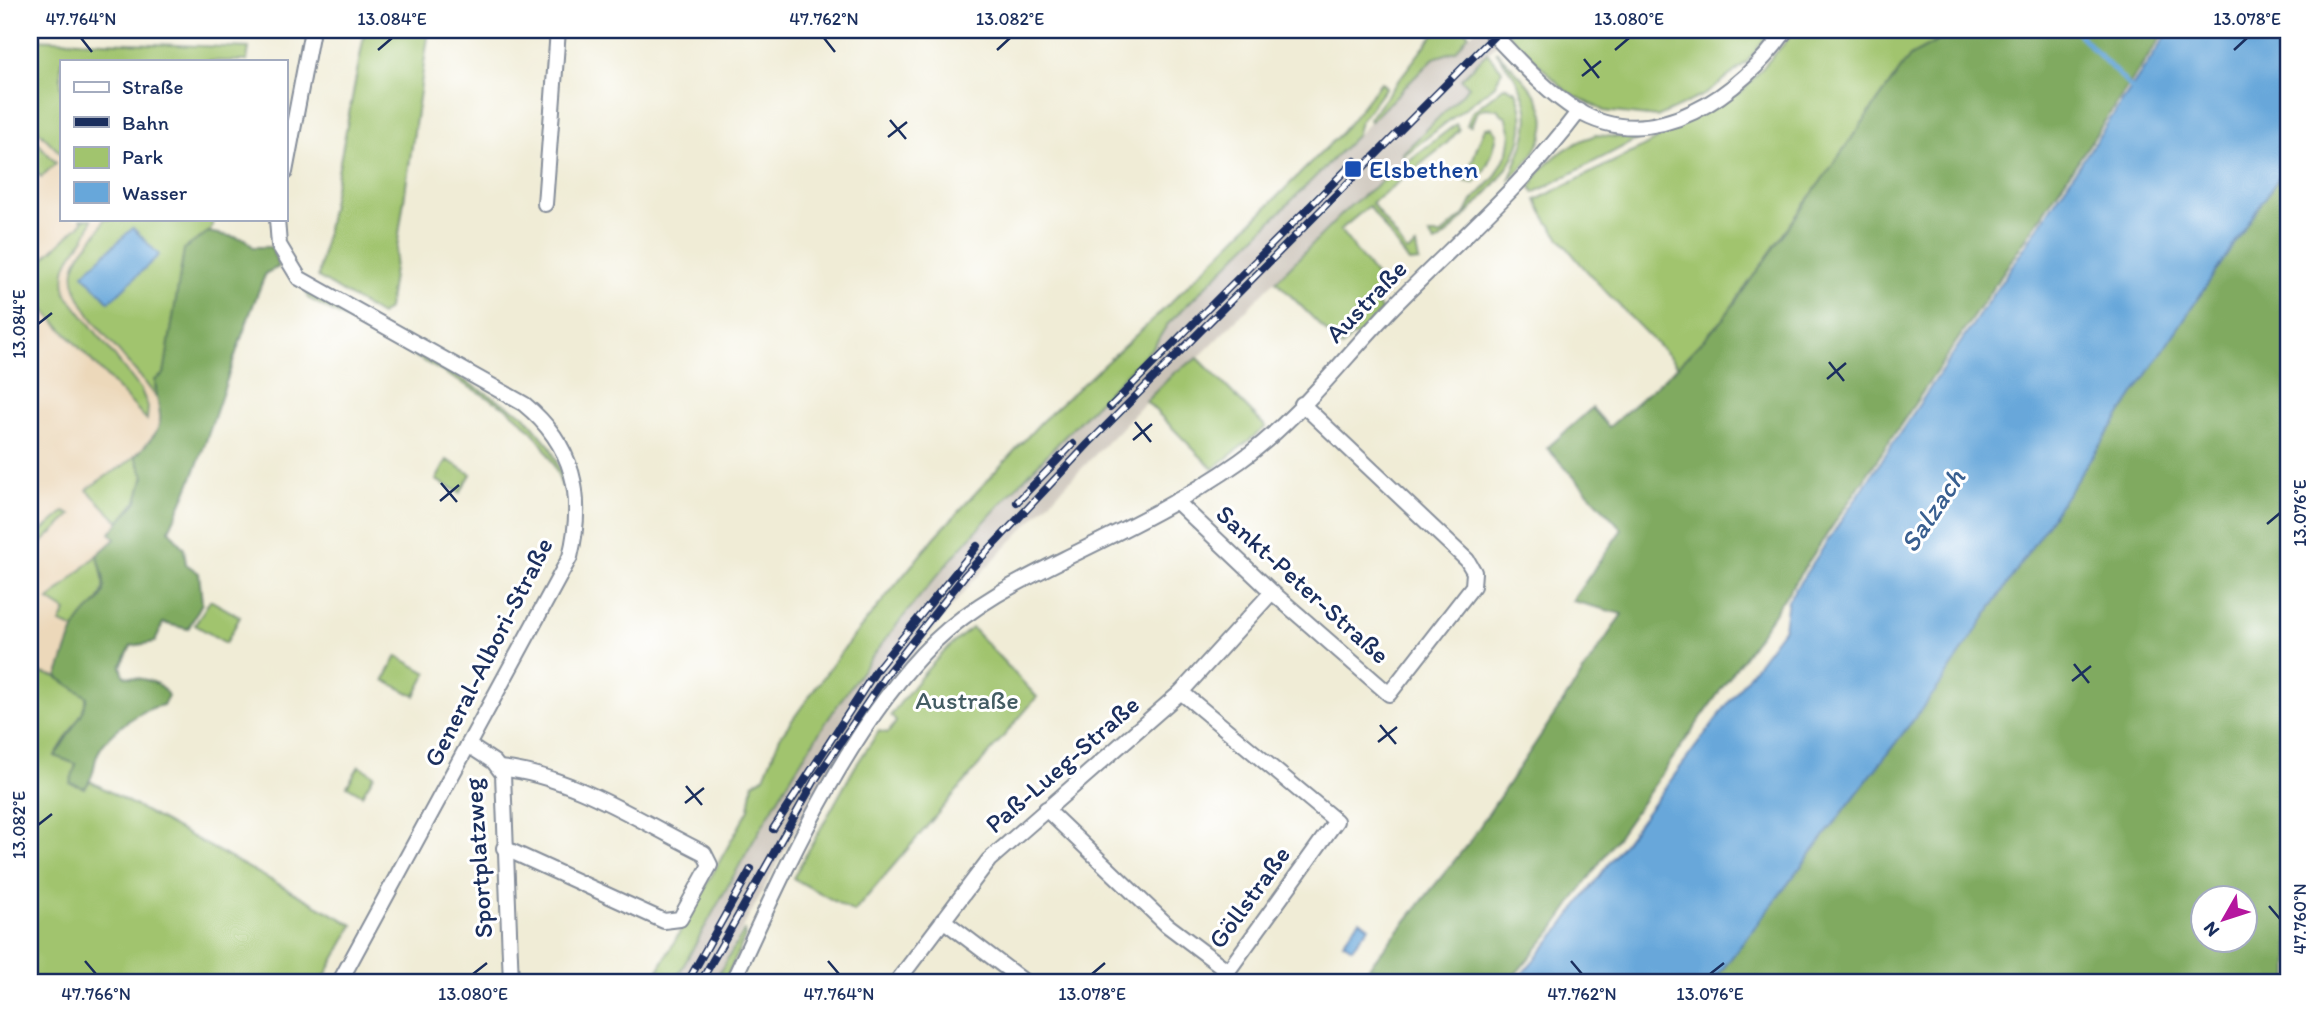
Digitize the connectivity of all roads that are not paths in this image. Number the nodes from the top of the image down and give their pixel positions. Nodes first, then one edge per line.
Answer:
1 (312, 30) edge
2 (558, 30) edge
3 (1489, 30) edge
4 (1786, 30) edge
5 (1579, 111) junction
6 (287, 161) edge
7 (544, 204) dead end
8 (277, 220) edge
9 (1302, 404) junction
10 (1175, 501) junction
11 (1272, 592) junction
12 (1181, 692) junction
13 (468, 745) junction
14 (499, 768) junction
15 (1046, 809) junction
16 (504, 848) junction
17 (943, 920) junction
18 (338, 983) edge
19 (511, 983) edge
20 (732, 983) edge
21 (896, 983) edge
22 (1026, 983) edge

1 - 6 street
2 - 7 street
3 - 5 street
4 - 5 street
5 - 9 street, Austraße
8 - 13 street, General-Albori-Straße
9 - 10 street, Austraße
9 - 11 street, Sankt-Peter-Straße
10 - 11 street, Sankt-Peter-Straße
10 - 20 street, Austraße
11 - 12 street, Paß-Lueg-Straße
12 - 15 street, Paß-Lueg-Straße
12 - 15 street, Göllstraße
13 - 14 street, Sportplatzweg
13 - 18 street, General-Albori-Straße
14 - 16 street, Sportplatzweg
14 - 16 street
15 - 17 street, Paß-Lueg-Straße
16 - 19 street, Sportplatzweg
17 - 21 street, Paß-Lueg-Straße
17 - 22 street

